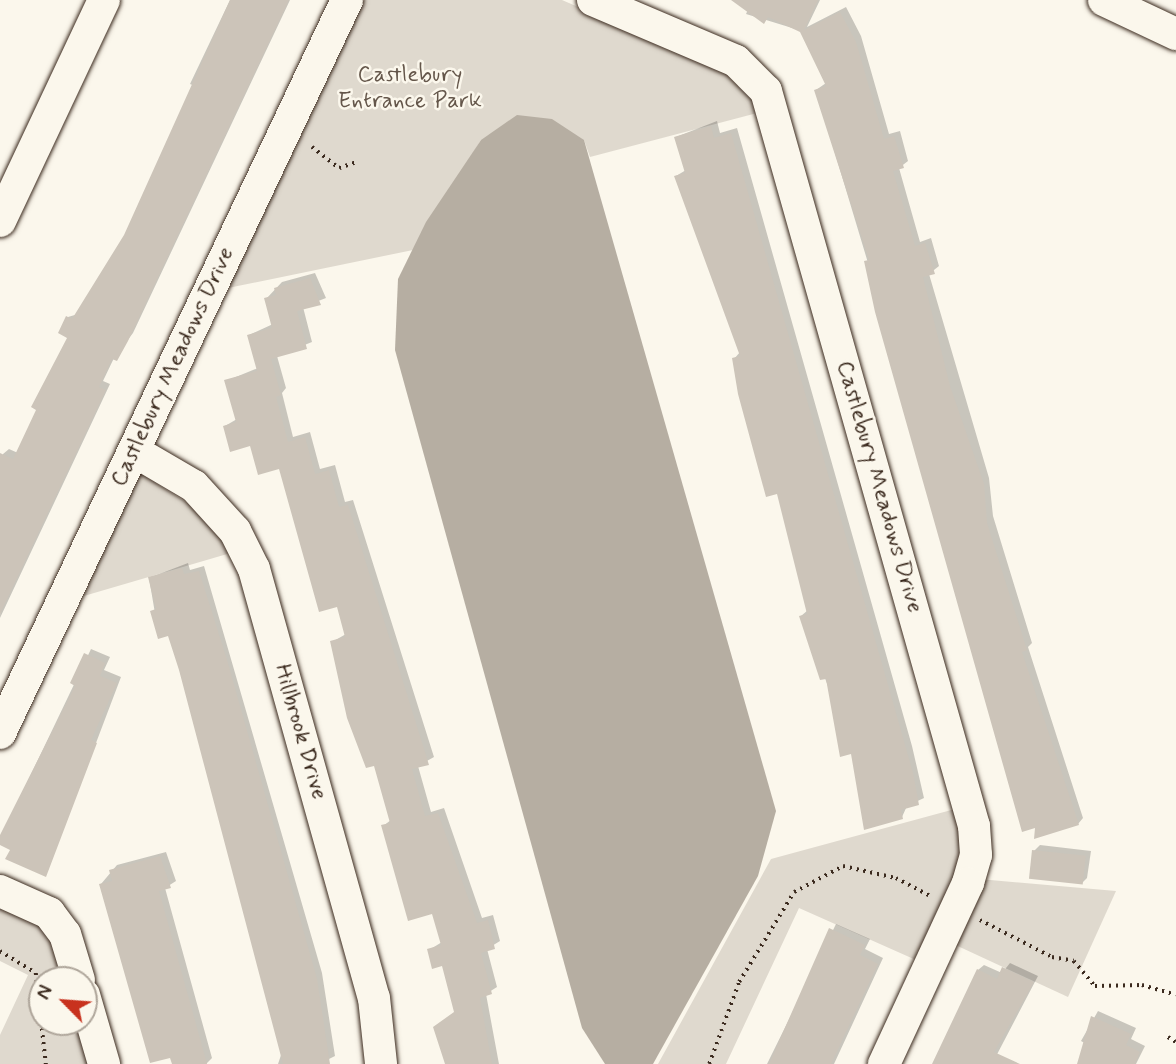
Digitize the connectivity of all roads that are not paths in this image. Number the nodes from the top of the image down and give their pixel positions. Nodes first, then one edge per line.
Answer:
1 (103, 0) edge
2 (347, 0) edge
3 (1104, 0) edge
4 (611, 3) edge
5 (1168, 20) edge
6 (0, 221) edge
7 (134, 451) junction
8 (0, 733) edge
9 (0, 891) edge
10 (75, 966) edge
11 (96, 1036) edge
12 (104, 1064) edge
13 (381, 1064) edge
14 (884, 1064) edge

1 - 6 street
2 - 7 street, Castlebury Meadows Drive
3 - 5 street
4 - 14 street, Castlebury Meadows Drive
7 - 8 street, Castlebury Meadows Drive
7 - 13 street, Hillbrook Drive
9 - 10 street
11 - 12 street

